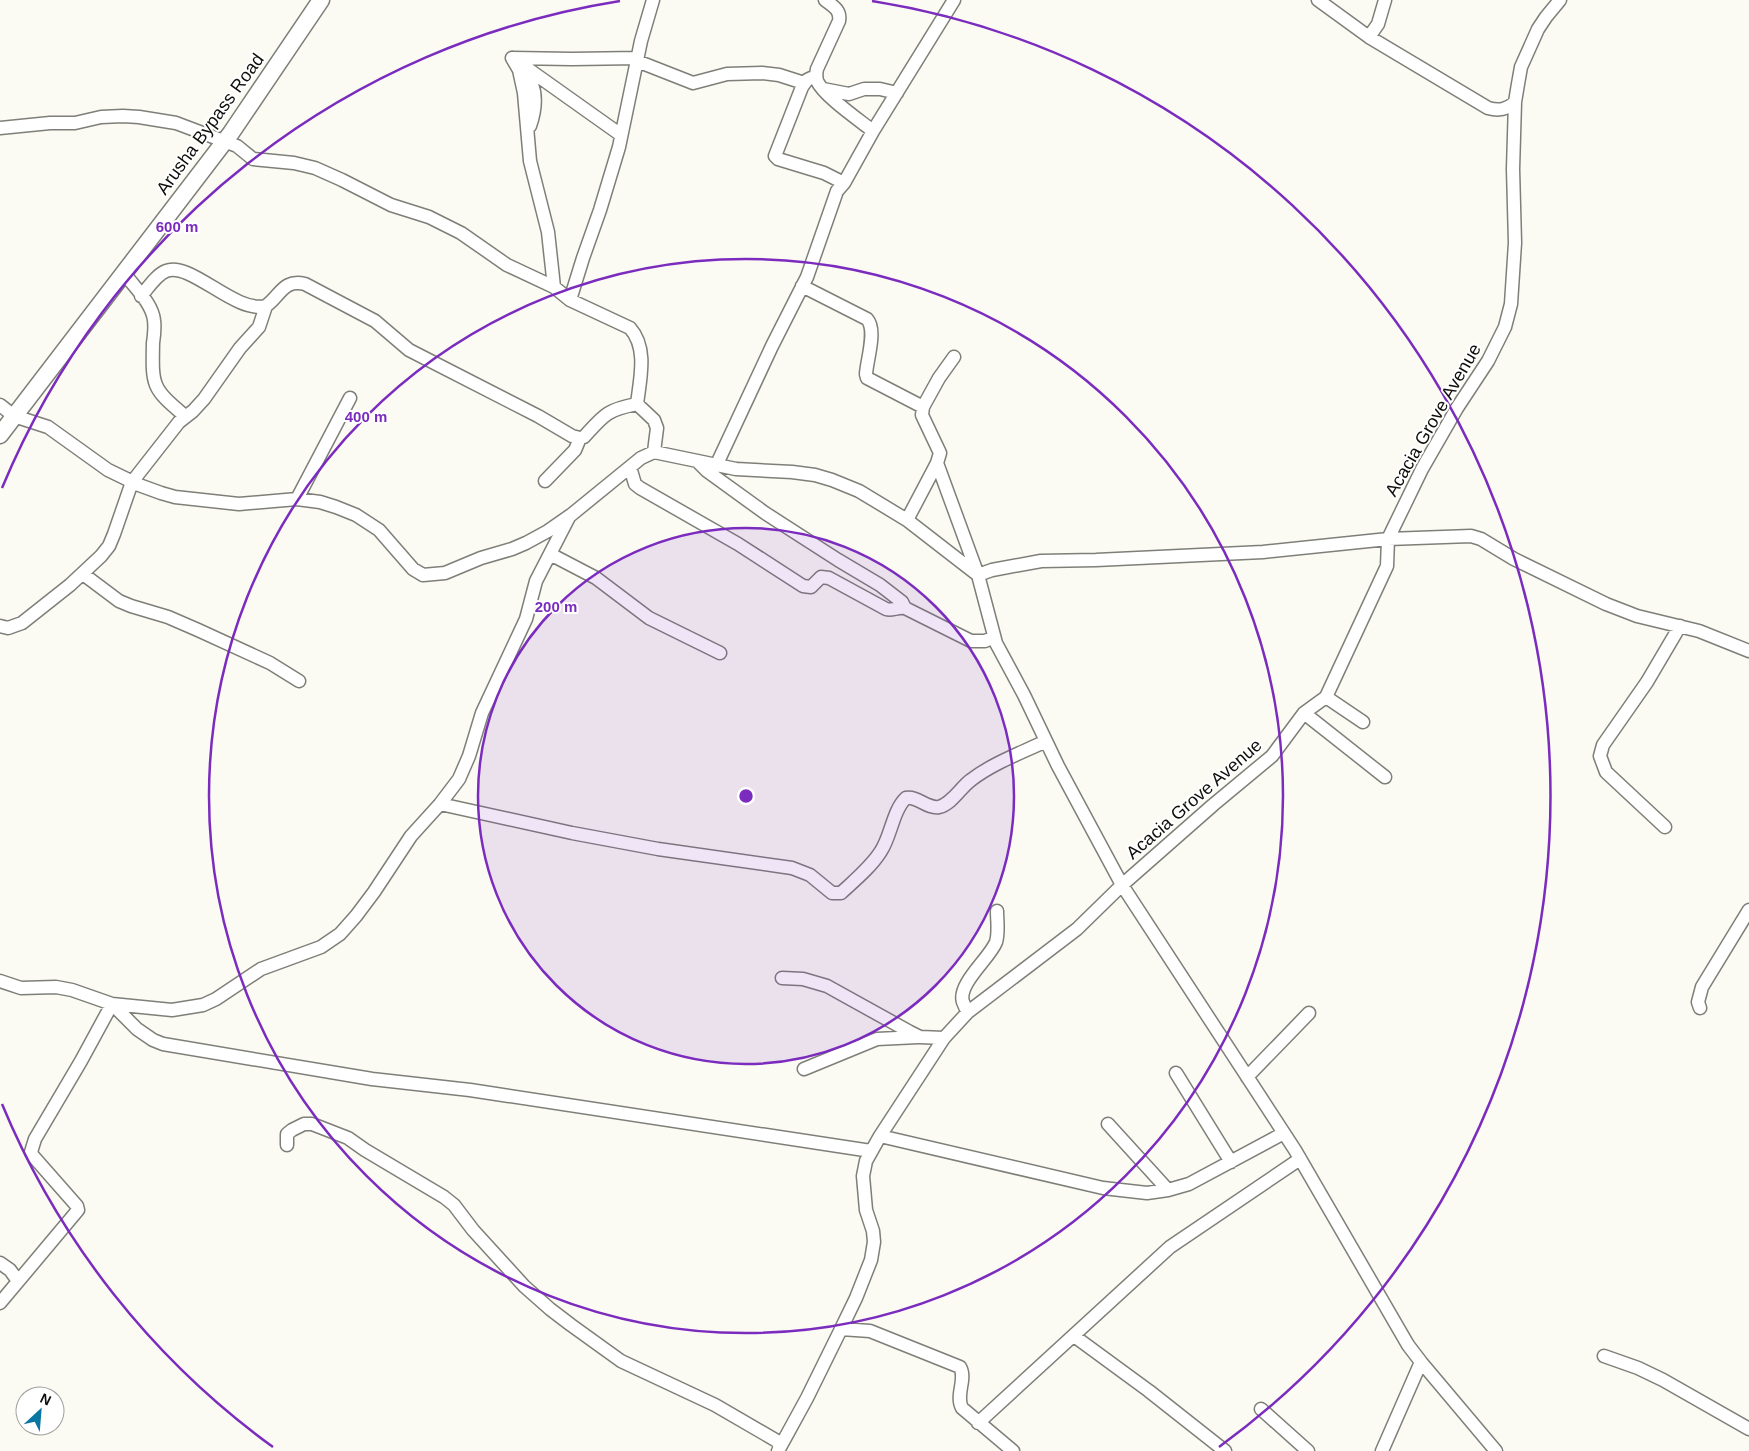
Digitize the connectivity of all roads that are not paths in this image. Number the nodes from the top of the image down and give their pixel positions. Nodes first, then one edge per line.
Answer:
1 (320, 0) edge
2 (653, 0) edge
3 (825, 0) edge
4 (954, 0) edge
5 (1318, 0) edge
6 (1385, 0) edge
7 (1560, 0) edge
8 (1369, 37) junction
9 (512, 58) junction
10 (637, 59) junction
11 (810, 79) junction
12 (823, 89) junction
13 (897, 93) junction
14 (1515, 102) junction
15 (0, 128) edge
16 (873, 131) junction
17 (621, 135) junction
18 (225, 141) junction
19 (844, 183) junction
20 (124, 274) junction
21 (802, 286) junction
22 (554, 287) junction
23 (141, 296) junction
24 (570, 300) junction
25 (266, 306) junction
26 (954, 357) dead end
27 (350, 398) dead end
28 (636, 404) junction
29 (0, 405) edge
30 (923, 407) junction
31 (14, 416) junction
32 (185, 416) junction
33 (0, 435) edge
34 (580, 438) junction
35 (654, 452) junction
36 (697, 461) junction
37 (937, 463) junction
38 (716, 466) junction
39 (630, 467) junction
40 (545, 481) dead end
41 (132, 482) junction
42 (297, 499) junction
43 (571, 515) junction
44 (908, 520) junction
45 (1388, 539) junction
46 (550, 554) junction
47 (83, 574) junction
48 (978, 575) junction
49 (905, 608) junction
50 (0, 626) edge
51 (1680, 626) junction
52 (994, 636) junction
53 (1749, 651) edge
54 (720, 654) dead end
55 (299, 681) dead end
56 (1326, 696) junction
57 (1304, 713) junction
58 (1363, 722) dead end
59 (1046, 741) junction
60 (1386, 776) dead end
61 (440, 804) junction
62 (1665, 827) dead end
63 (1122, 885) junction
64 (1749, 910) edge
65 (997, 911) dead end
66 (782, 978) dead end
67 (0, 981) edge
68 (112, 1004) junction
69 (1700, 1008) dead end
70 (968, 1012) junction
71 (1309, 1013) dead end
72 (920, 1037) junction
73 (944, 1038) junction
74 (804, 1069) dead end
75 (1176, 1073) dead end
76 (1247, 1077) junction
77 (1108, 1124) dead end
78 (1284, 1133) junction
79 (880, 1136) junction
80 (287, 1145) dead end
81 (871, 1151) junction
82 (1300, 1159) junction
83 (1231, 1162) junction
84 (1168, 1190) junction
85 (0, 1263) edge
86 (18, 1281) junction
87 (0, 1303) edge
88 (841, 1329) junction
89 (1074, 1336) junction
90 (1604, 1356) dead end
91 (1420, 1362) junction
92 (1261, 1409) dead end
93 (978, 1423) junction
94 (1749, 1429) edge
95 (779, 1449) edge
96 (1012, 1451) edge
97 (1225, 1451) edge
98 (1308, 1451) edge
99 (1382, 1451) edge
100 (1496, 1451) edge

1 - 18 main road, Arusha Bypass Road
2 - 10 street
3 - 11 street
4 - 13 street
5 - 8 street
6 - 8 street
7 - 14 street, Acacia Grove Avenue
8 - 14 street
9 - 10 street
9 - 17 street
9 - 22 street
10 - 11 street
10 - 17 street
11 - 12 street
11 - 19 street
12 - 13 street
12 - 16 street
13 - 16 street
14 - 45 street, Acacia Grove Avenue
15 - 18 street
16 - 19 street
17 - 24 street
18 - 20 main road, Arusha Bypass Road
18 - 22 street
19 - 21 street
20 - 23 street
20 - 31 main road, Arusha Bypass Road
21 - 30 street
21 - 38 street
22 - 24 street
23 - 25 street
23 - 32 street
24 - 28 street
25 - 32 street
25 - 34 street
26 - 30 street
27 - 42 street
28 - 34 street
28 - 35 street
29 - 31 street
30 - 37 street
31 - 33 main road, Arusha Bypass Road
31 - 41 street
32 - 41 street
34 - 40 street
35 - 36 street
35 - 39 street
36 - 38 street
36 - 49 street
37 - 44 street
37 - 48 street
38 - 44 street
39 - 43 street
39 - 49 street
41 - 42 street
41 - 47 street
42 - 43 street
43 - 46 street
44 - 48 street
45 - 48 street
45 - 51 street
45 - 56 street, Acacia Grove Avenue
46 - 54 street
46 - 61 street
47 - 50 street
47 - 55 street
48 - 52 street
49 - 52 street
51 - 53 street
51 - 62 street
52 - 59 street
56 - 57 street, Acacia Grove Avenue
56 - 58 street
57 - 60 street
57 - 63 street, Acacia Grove Avenue
59 - 61 street
59 - 63 street
61 - 68 street
63 - 70 street, Acacia Grove Avenue
63 - 76 street
64 - 69 street
65 - 70 street
66 - 72 street
67 - 68 street
68 - 81 street
68 - 86 street
70 - 73 street, Acacia Grove Avenue
71 - 76 street
72 - 73 street
72 - 74 street
73 - 79 street, Acacia Grove Avenue
75 - 83 street
76 - 78 street
77 - 84 street
78 - 82 street
78 - 83 street
79 - 81 street, Acacia Grove Avenue
79 - 84 street
80 - 95 street
81 - 88 street, Acacia Grove Avenue
82 - 89 street
82 - 91 street
83 - 84 street
85 - 86 street
86 - 87 street
88 - 93 street
88 - 95 street, Acacia Grove Avenue
89 - 93 street
89 - 97 street
90 - 94 street
91 - 99 street
91 - 100 street
92 - 98 street
93 - 96 street

